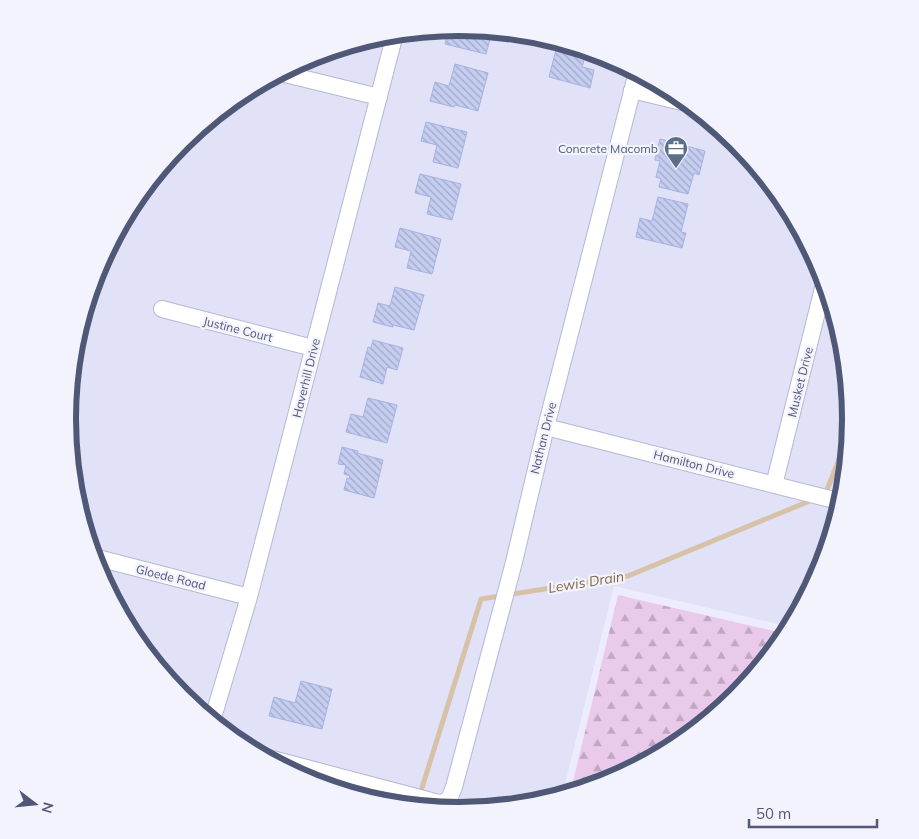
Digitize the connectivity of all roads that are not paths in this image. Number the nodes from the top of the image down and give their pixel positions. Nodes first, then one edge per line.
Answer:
1 (393, 43) edge
2 (291, 75) edge
3 (635, 79) edge
4 (632, 90) junction
5 (378, 97) junction
6 (668, 99) edge
7 (821, 294) edge
8 (162, 309) dead end
9 (313, 348) junction
10 (546, 427) junction
11 (774, 485) junction
12 (834, 500) edge
13 (103, 559) edge
14 (249, 597) junction
15 (214, 714) edge
16 (293, 765) edge
17 (435, 802) edge
18 (443, 802) edge

1 - 5 street, Haverhill Drive
2 - 5 street
3 - 4 street, Nathan Drive
4 - 6 street
4 - 10 street, Nathan Drive
5 - 9 street, Haverhill Drive
7 - 11 street, Musket Drive
8 - 9 street, Justine Court
9 - 14 street, Haverhill Drive
10 - 11 street, Hamilton Drive
10 - 18 street, Nathan Drive
11 - 12 street, Hamilton Drive
13 - 14 street, Gloede Road
14 - 15 street, Haverhill Drive
16 - 17 street, Nathan Drive

